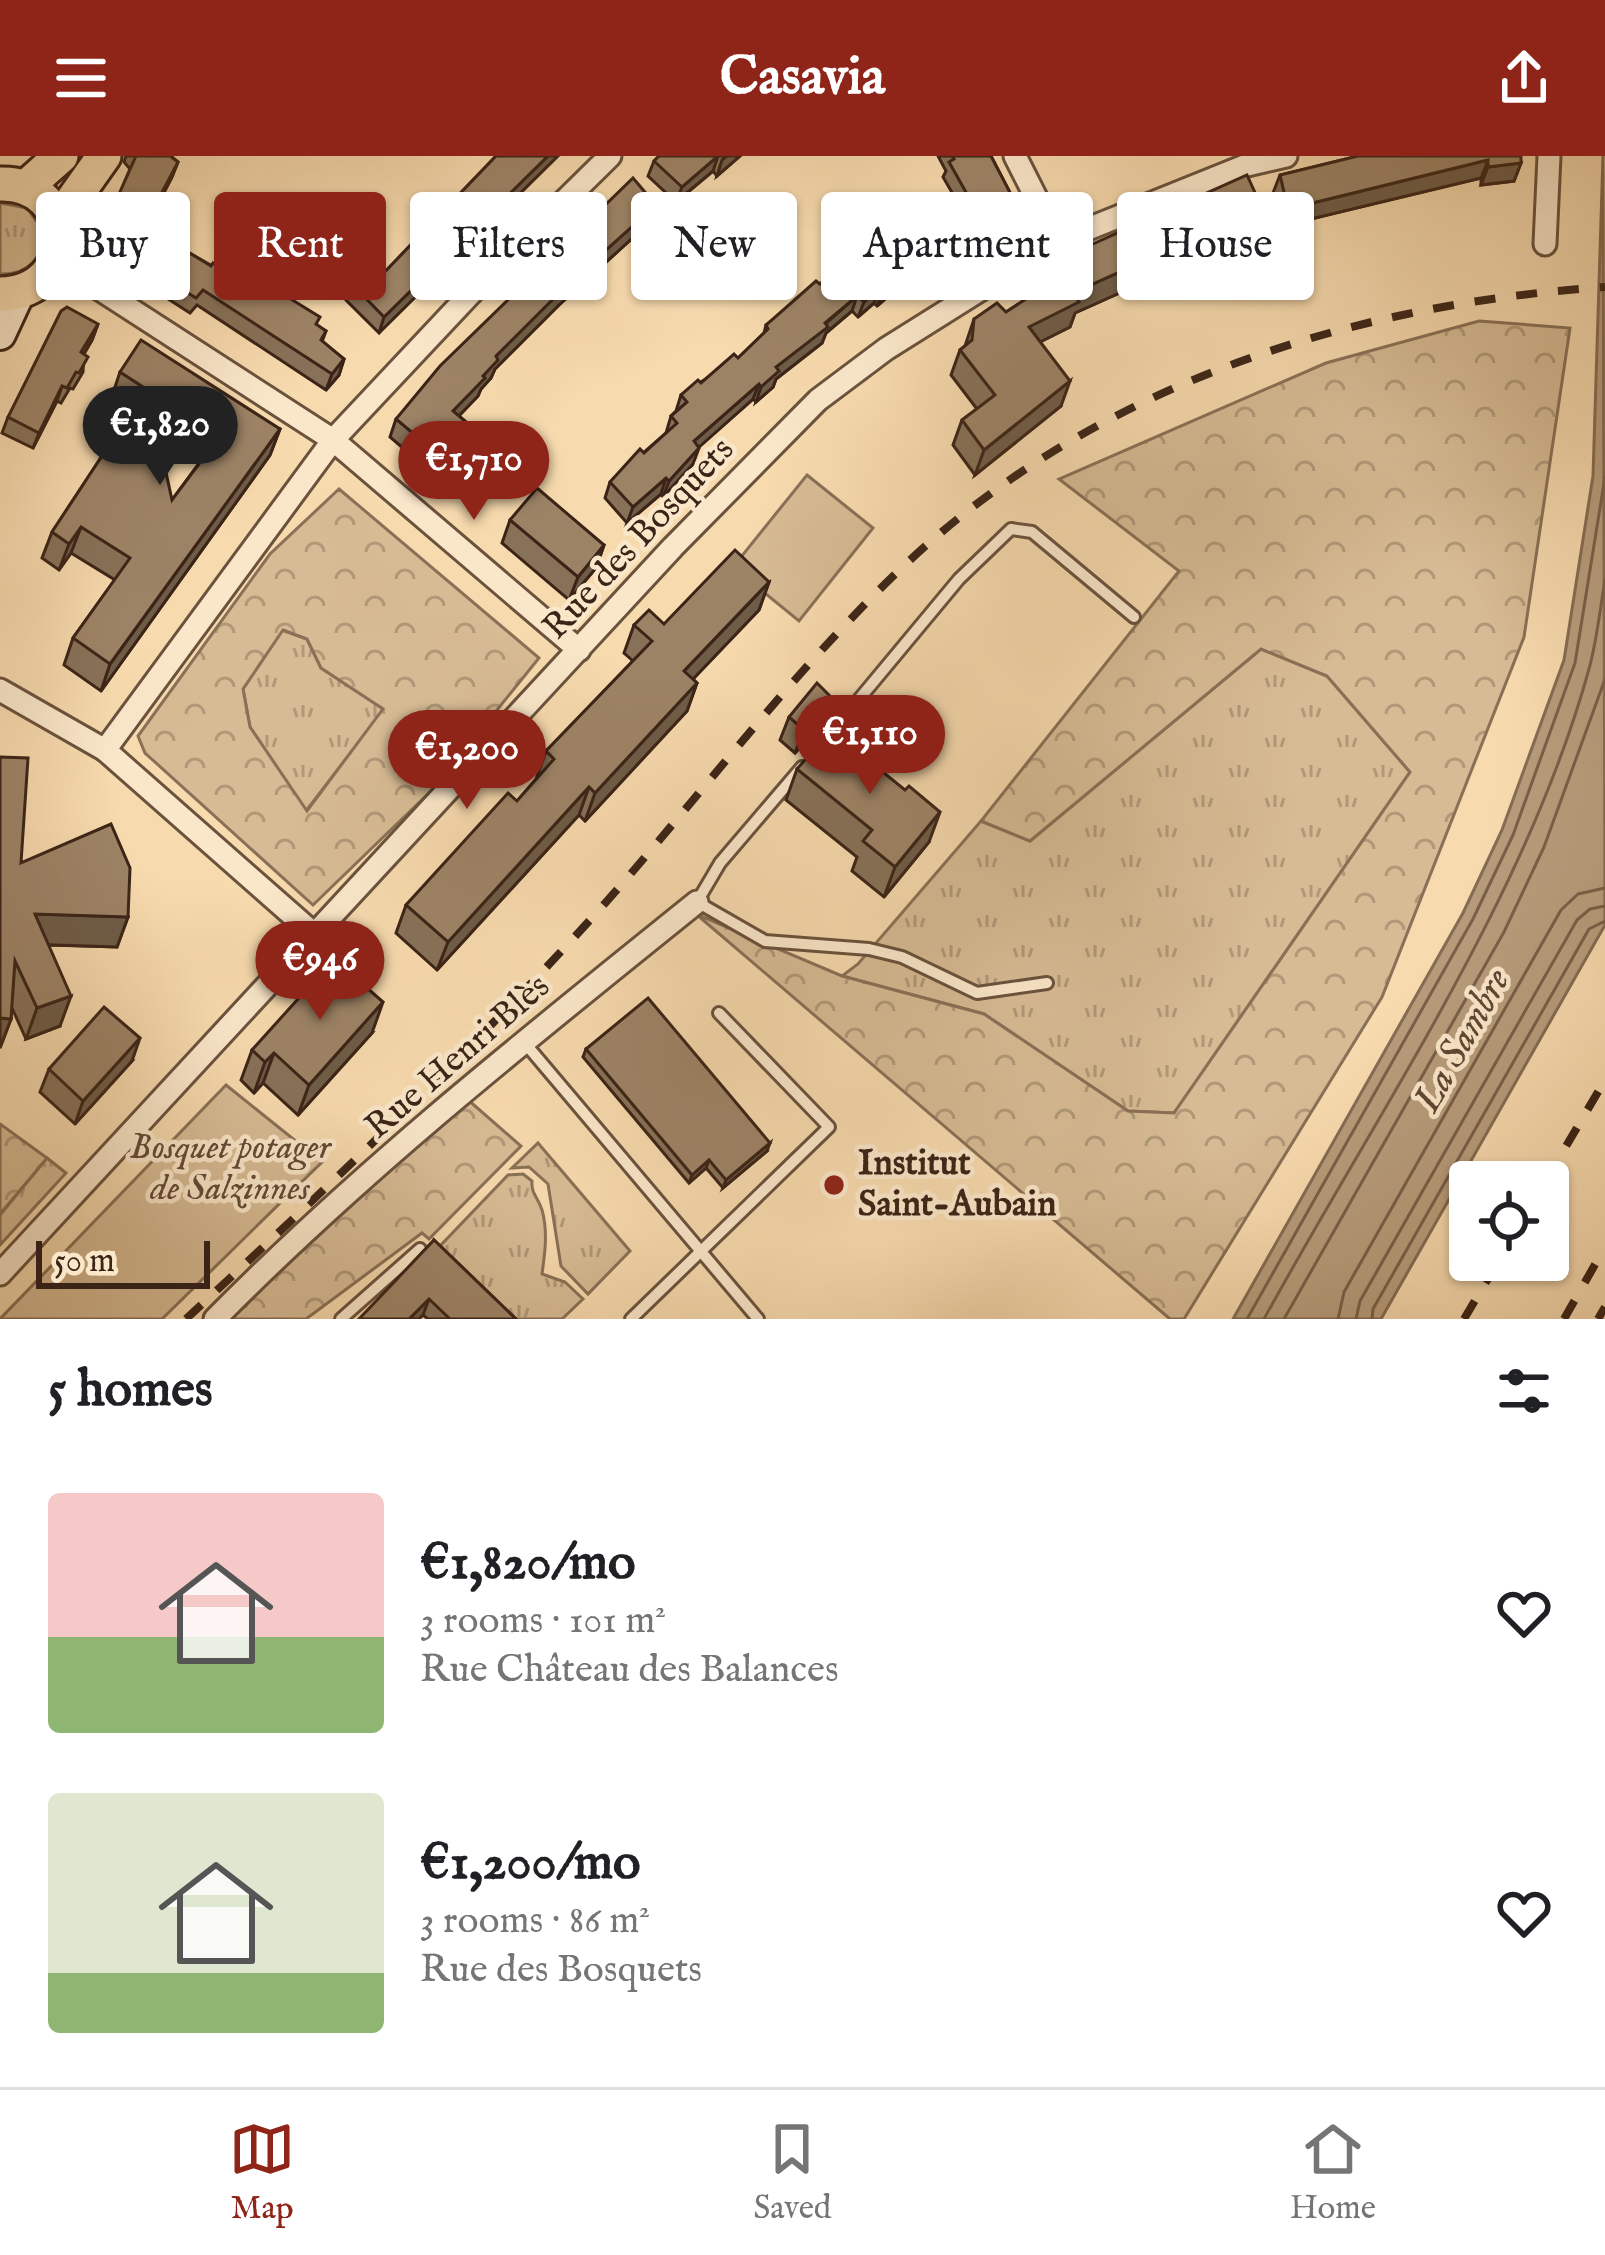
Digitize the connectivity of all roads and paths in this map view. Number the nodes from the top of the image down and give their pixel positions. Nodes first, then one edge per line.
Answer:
1 (62, 156) edge
2 (104, 156) edge
3 (610, 156) edge
4 (1015, 156) edge
5 (1286, 156) edge
6 (1549, 156) edge
7 (13, 185) edge
8 (79, 192) edge
9 (1033, 192) edge
10 (1093, 227) edge
11 (1546, 244) dead end
12 (9, 294) edge
13 (116, 300) edge
14 (964, 300) edge
15 (0, 334) edge
16 (333, 440) junction
17 (1134, 617) dead end
18 (579, 650) junction
19 (0, 690) edge
20 (105, 750) junction
21 (697, 902) junction
22 (314, 934) junction
23 (1047, 982) dead end
24 (719, 1013) dead end
25 (524, 1041) junction
26 (420, 1249) edge
27 (700, 1250) junction
28 (0, 1274) edge
29 (214, 1319) edge
30 (341, 1319) edge
31 (631, 1319) edge
32 (758, 1319) edge

1 - 7 main road
2 - 8 main road
3 - 16 street
4 - 9 street
5 - 10 street, Rue des Bosquets
6 - 11 street
12 - 15 main road
13 - 16 street
14 - 18 street, Rue des Bosquets
16 - 18 street
16 - 20 street
17 - 21 lane
18 - 22 street, Rue des Bosquets
19 - 20 street
20 - 22 street
21 - 23 lane
21 - 25 street, Rue Henri Blès
22 - 28 street, Rue des Bosquets
24 - 27 lane
25 - 27 lane
25 - 29 street, Rue Henri Blès
26 - 30 lane
27 - 31 lane
27 - 32 lane

